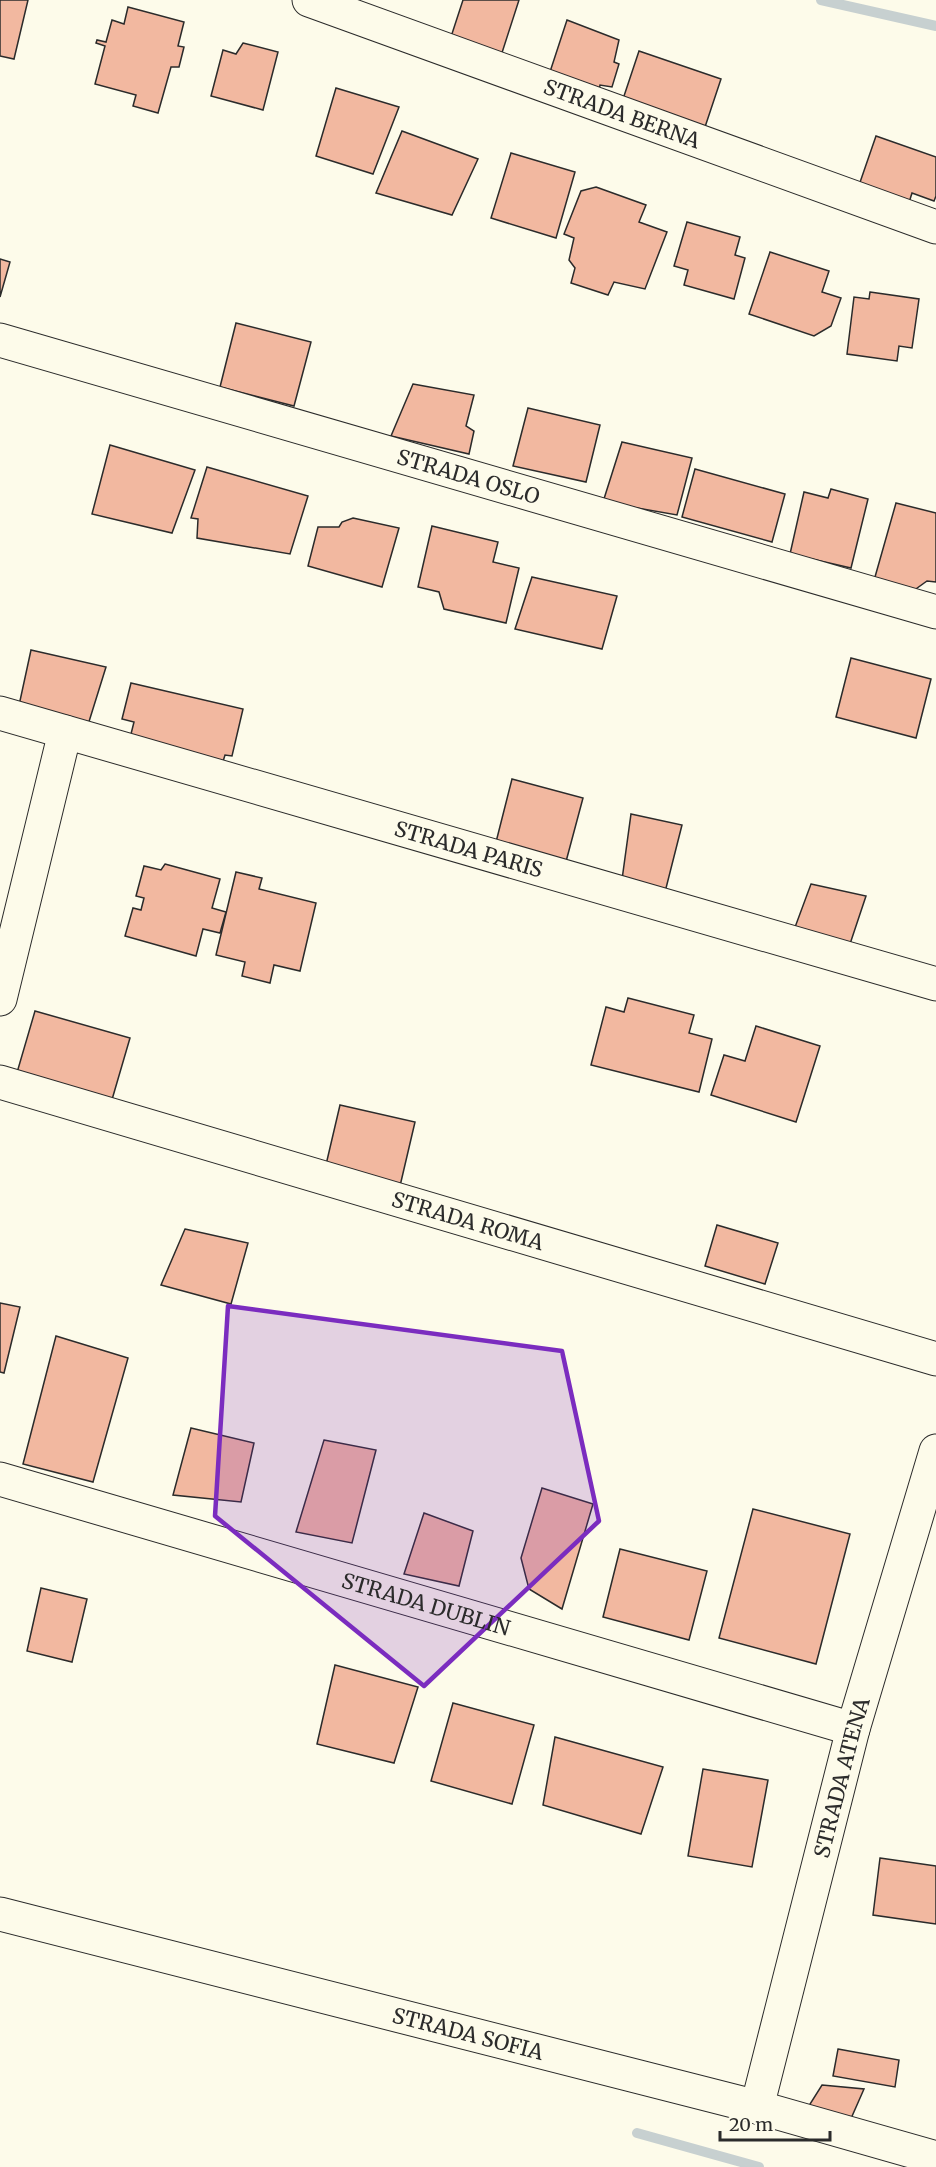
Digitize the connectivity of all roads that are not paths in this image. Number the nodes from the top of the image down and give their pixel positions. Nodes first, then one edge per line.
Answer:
1 (309, 0) edge
2 (936, 227) edge
3 (0, 340) edge
4 (936, 612) edge
5 (0, 713) edge
6 (65, 732) junction
7 (936, 984) edge
8 (0, 999) edge
9 (0, 1082) edge
10 (936, 1359) edge
11 (936, 1451) edge
12 (0, 1479) edge
13 (853, 1729) junction
14 (0, 1914) edge
15 (756, 2107) junction
16 (936, 2158) edge

1 - 2 street, STRADA BERNA
3 - 4 street, STRADA OSLO
5 - 6 street, STRADA PARIS
6 - 7 street, STRADA PARIS
6 - 8 street
9 - 10 street, STRADA ROMA
11 - 13 street, STRADA ATENA
12 - 13 street, STRADA DUBLIN
13 - 15 street, STRADA ATENA
14 - 15 street, STRADA SOFIA
15 - 16 street, STRADA SOFIA

